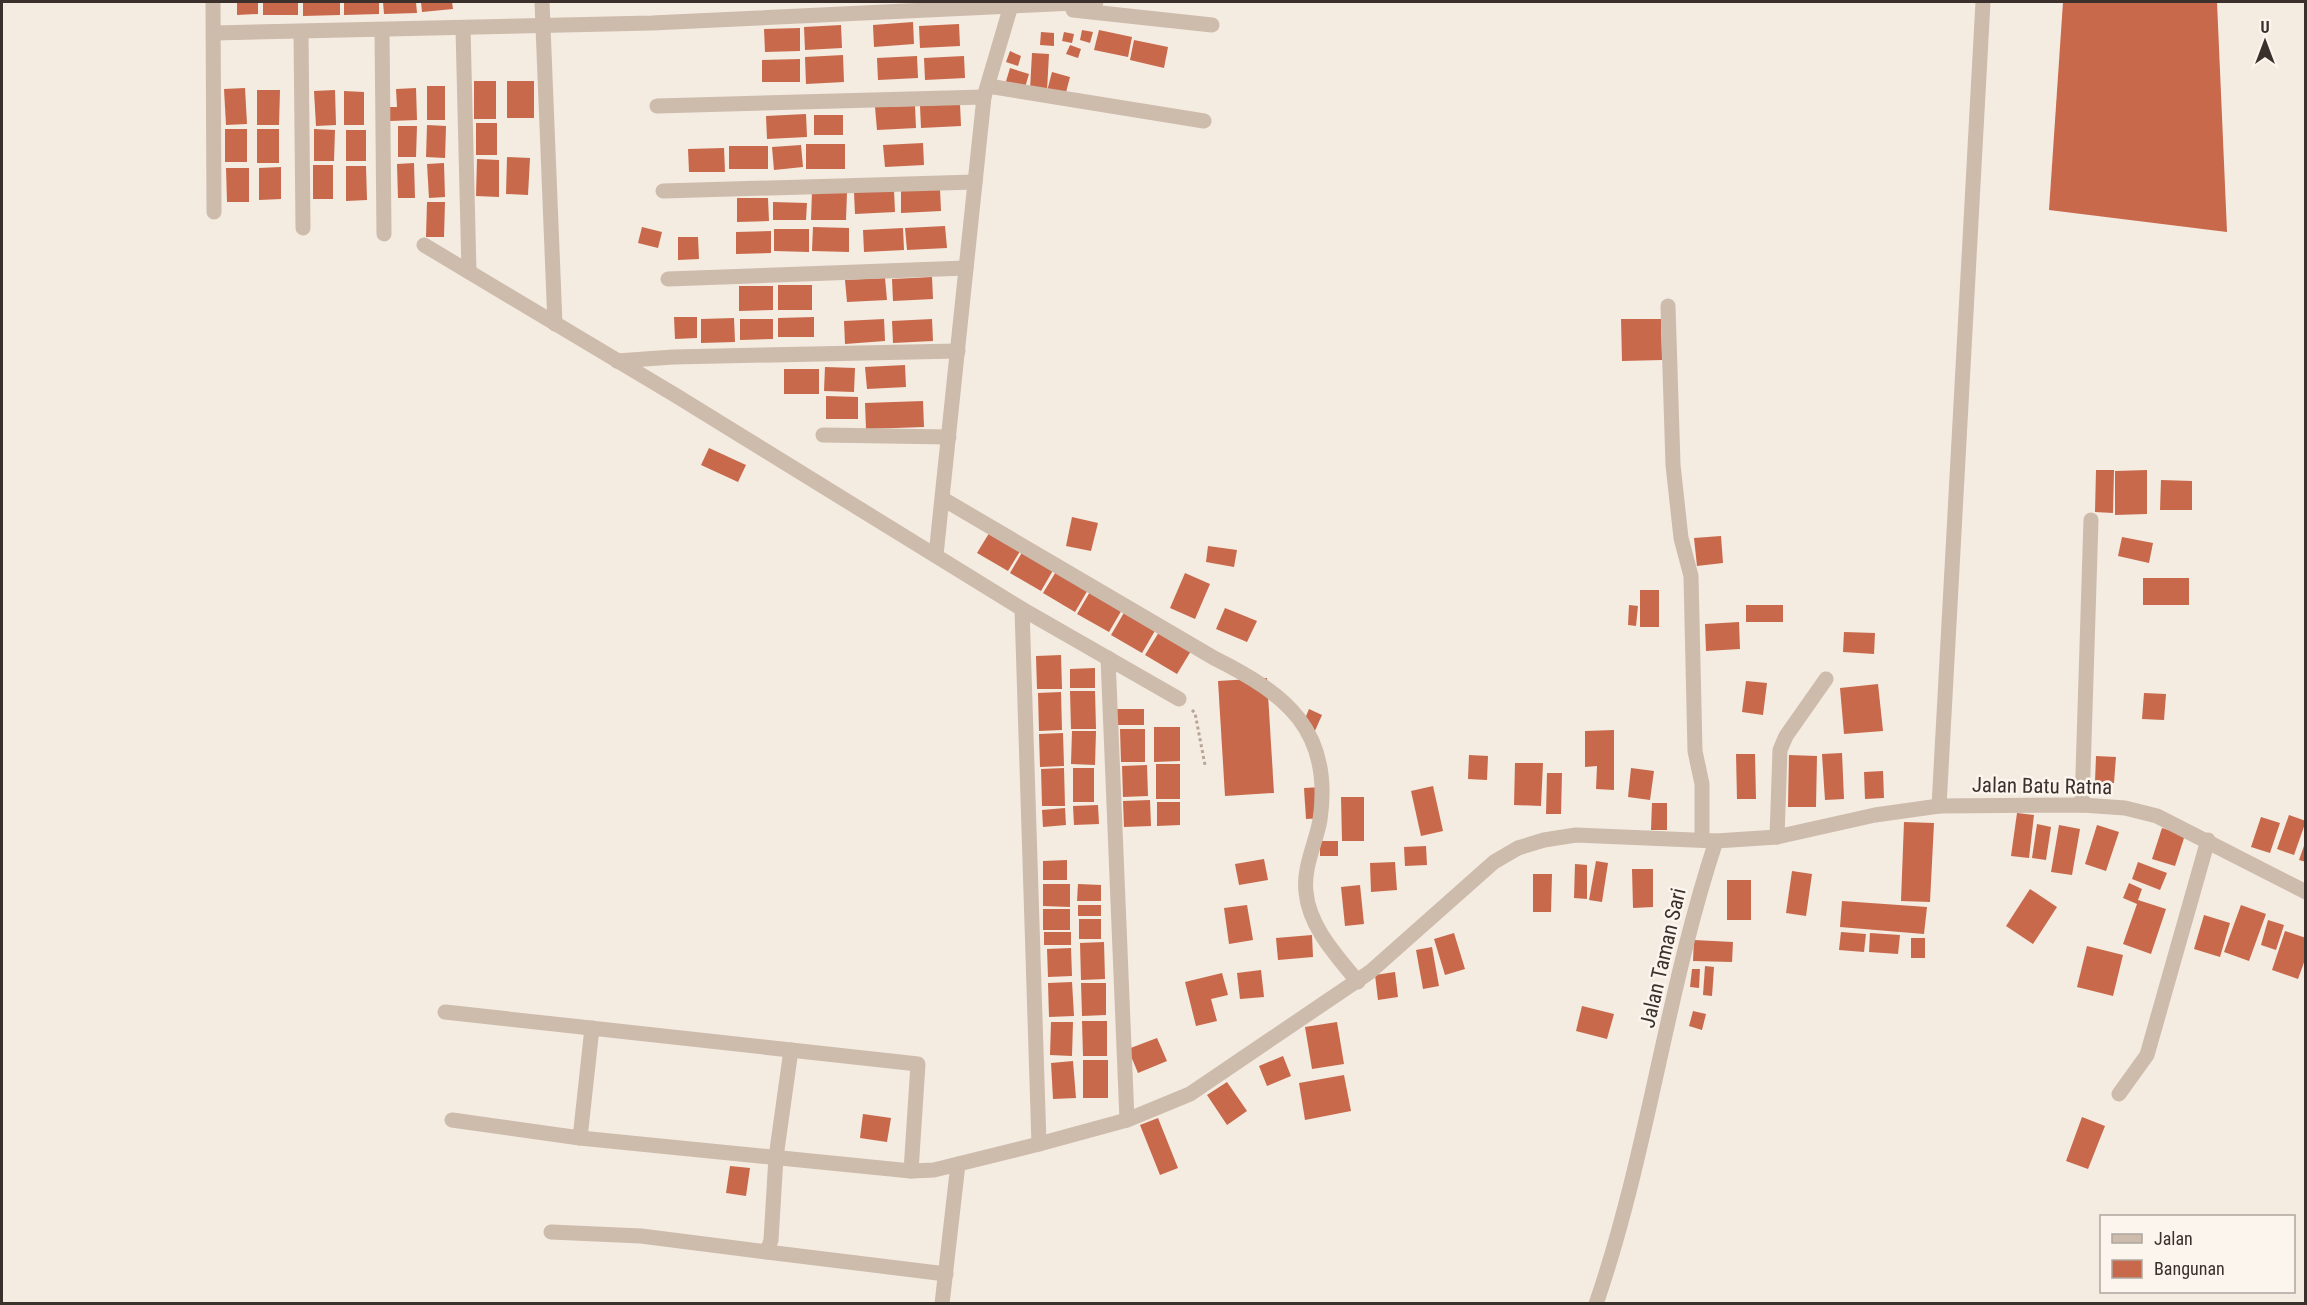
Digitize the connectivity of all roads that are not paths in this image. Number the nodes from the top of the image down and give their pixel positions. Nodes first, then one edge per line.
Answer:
1 (213, 2) edge
2 (542, 2) edge
3 (1096, 2) edge
4 (1983, 2) edge
5 (1012, 4) edge
6 (1034, 6) junction
7 (1212, 25) dead end
8 (543, 26) junction
9 (463, 28) junction
10 (382, 30) junction
11 (301, 32) junction
12 (214, 33) junction
13 (986, 91) junction
14 (657, 106) dead end
15 (1204, 121) dead end
16 (975, 182) junction
17 (663, 191) dead end
18 (214, 212) dead end
19 (303, 228) dead end
20 (384, 234) dead end
21 (424, 245) dead end
22 (966, 268) junction
23 (469, 272) junction
24 (668, 279) dead end
25 (1668, 306) dead end
26 (555, 324) junction
27 (957, 351) junction
28 (617, 361) junction
29 (823, 435) dead end
30 (949, 437) junction
31 (943, 499) junction
32 (2091, 520) dead end
33 (936, 555) junction
34 (1022, 609) junction
35 (1108, 658) junction
36 (1826, 679) dead end
37 (1179, 699) road end
38 (2082, 805) junction
39 (1938, 806) junction
40 (1777, 837) junction
41 (1709, 840) junction
42 (2208, 840) junction
43 (2306, 892) edge
44 (1358, 982) junction
45 (445, 1012) dead end
46 (592, 1028) junction
47 (791, 1050) junction
48 (2119, 1094) dead end
49 (452, 1120) dead end
50 (1127, 1120) junction
51 (580, 1137) junction
52 (1039, 1144) junction
53 (776, 1157) junction
54 (958, 1164) junction
55 (911, 1171) junction
56 (551, 1232) dead end
57 (767, 1252) junction
58 (946, 1274) junction
59 (942, 1304) edge
60 (1596, 1304) edge

1 - 12 street
2 - 8 street
3 - 6 street
4 - 39 street
5 - 6 street
5 - 8 street
5 - 13 street
6 - 7 street
8 - 9 street
8 - 26 street
9 - 10 street
9 - 23 street
10 - 11 street
10 - 20 street
11 - 12 street
11 - 19 street
12 - 18 street
13 - 14 street
13 - 15 street
13 - 16 street
16 - 17 street
16 - 22 street
21 - 23 street
22 - 24 street
22 - 27 street
23 - 26 street
25 - 41 street, Jalan Taman Sari
26 - 28 street
27 - 28 street
27 - 30 street
28 - 33 street
29 - 30 street
30 - 31 street
31 - 33 street
31 - 44 street
32 - 38 street
33 - 34 street
34 - 35 street
34 - 52 street
35 - 37 street
35 - 50 street
36 - 40 street
38 - 39 street, Jalan Batu Ratna
38 - 42 street, Jalan Batu Ratna
39 - 40 street
40 - 41 street
41 - 44 street
41 - 60 street, Jalan Taman Sari
42 - 43 street, Jalan Batu Ratna
42 - 48 street
44 - 50 street
45 - 46 street
46 - 47 street
46 - 51 street
47 - 53 street
47 - 55 street
49 - 51 street
50 - 52 street
51 - 53 street
52 - 54 street
53 - 55 street
53 - 57 street
54 - 55 street
54 - 58 street
56 - 57 street
57 - 58 street
58 - 59 street

